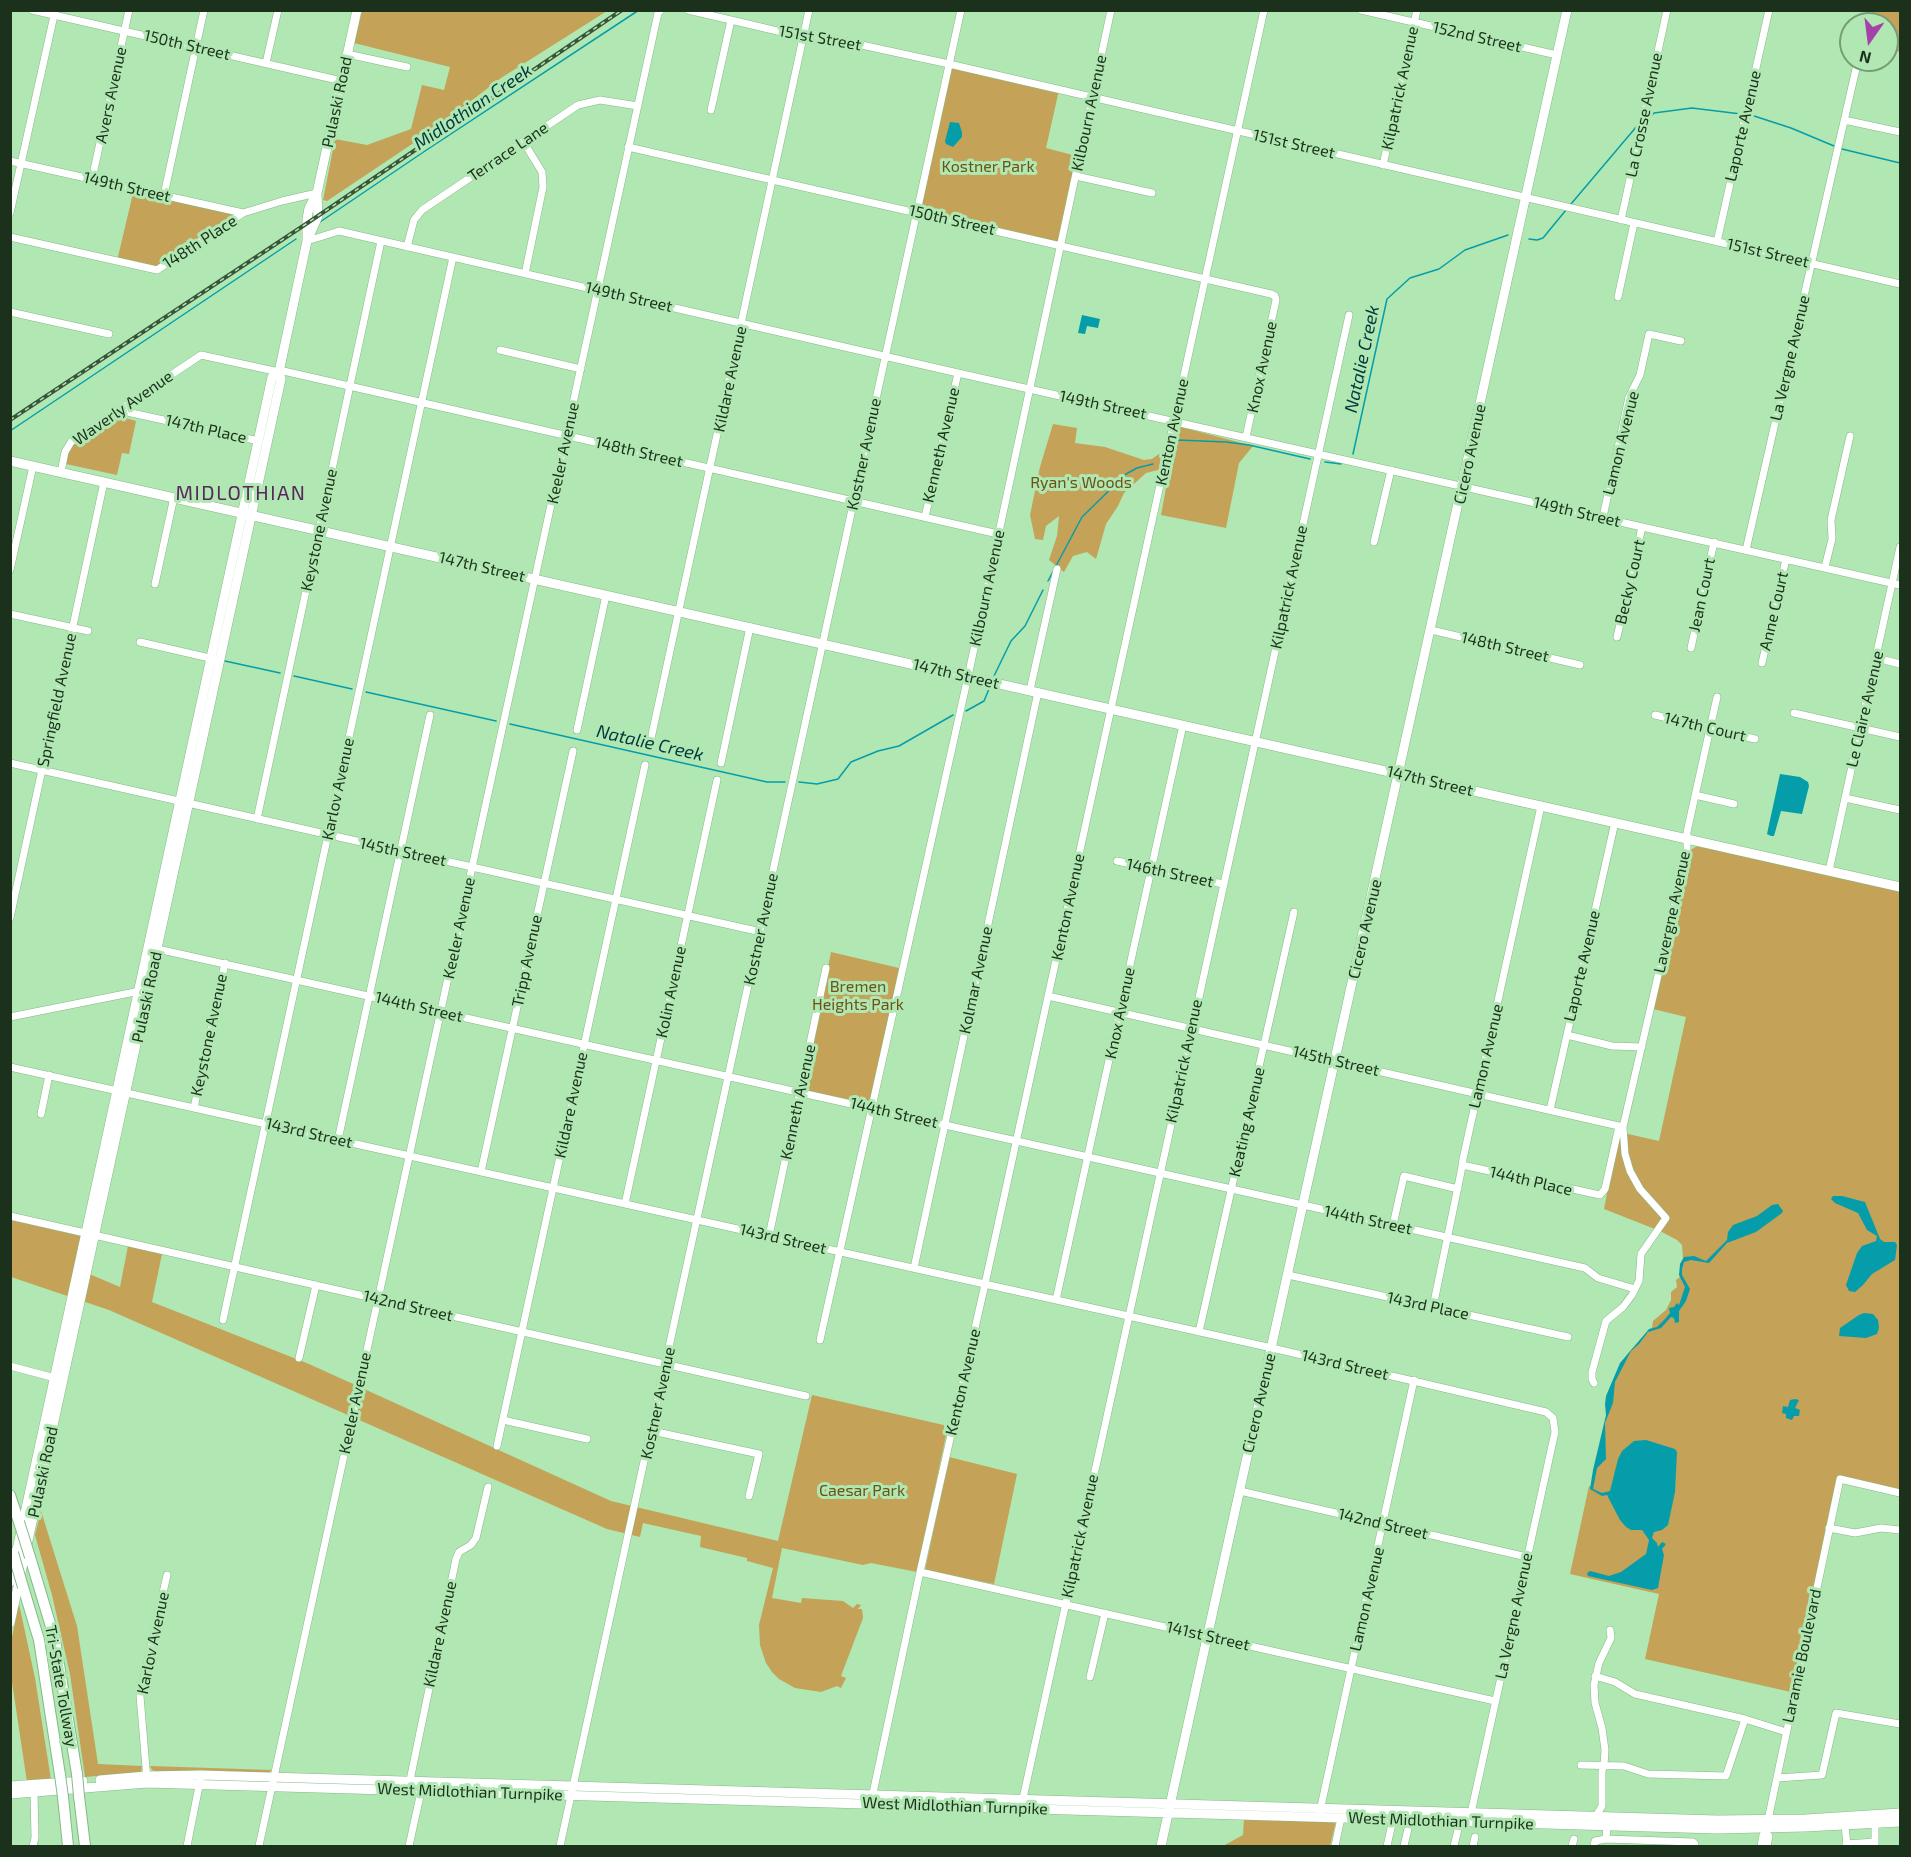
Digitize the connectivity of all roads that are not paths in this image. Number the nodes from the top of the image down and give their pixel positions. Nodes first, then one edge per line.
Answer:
1 (32, 10) edge
2 (129, 10) edge
3 (204, 10) edge
4 (278, 10) edge
5 (357, 10) edge
6 (661, 10) edge
7 (688, 10) edge
8 (809, 10) edge
9 (961, 10) edge
10 (1111, 10) edge
11 (1264, 10) edge
12 (1361, 10) edge
13 (1417, 10) edge
14 (1567, 10) edge
15 (1667, 10) edge
16 (1769, 10) edge
17 (54, 13) edge
18 (731, 20) junction
19 (1414, 22) junction
20 (125, 31) junction
21 (803, 37) junction
22 (196, 47) junction
23 (347, 54) junction
24 (1557, 55) junction
25 (266, 63) junction
26 (949, 64) junction
27 (407, 67) dead end
28 (1855, 72) edge
29 (342, 81) junction
30 (1093, 98) junction
31 (638, 106) junction
32 (711, 110) dead end
33 (1844, 120) junction
34 (1238, 131) junction
35 (1900, 132) edge
36 (523, 141) junction
37 (628, 147) junction
38 (10, 161) edge
39 (21, 163) junction
40 (1383, 165) junction
41 (1076, 176) junction
42 (92, 179) junction
43 (773, 180) junction
44 (317, 193) junction
45 (1152, 194) dead end
46 (164, 195) junction
47 (1526, 198) junction
48 (917, 212) junction
49 (10, 213) edge
50 (243, 213) junction
51 (1621, 220) junction
52 (1634, 223) junction
53 (10, 237) edge
54 (307, 241) junction
55 (381, 241) junction
56 (1717, 242) junction
57 (1061, 245) junction
58 (407, 247) junction
59 (453, 257) junction
60 (1812, 263) junction
61 (525, 274) junction
62 (1206, 279) junction
63 (1900, 284) edge
64 (598, 290) junction
65 (1275, 296) joint
66 (1618, 297) dead end
67 (10, 312) edge
68 (1349, 315) dead end
69 (742, 323) junction
70 (109, 334) dead end
71 (1681, 341) dead end
72 (500, 350) dead end
73 (201, 355) joint
74 (885, 357) junction
75 (581, 369) junction
76 (279, 371) junction
77 (958, 373) junction
78 (350, 386) junction
79 (1030, 389) junction
80 (422, 403) junction
81 (118, 410) junction
82 (1174, 421) junction
83 (1850, 435) dead end
84 (566, 436) junction
85 (1246, 437) junction
86 (259, 441) junction
87 (1318, 454) junction
88 (12, 463) edge
89 (33, 466) junction
90 (710, 468) junction
91 (1392, 470) junction
92 (61, 472) junction
93 (104, 482) junction
94 (1463, 486) junction
95 (174, 497) junction
96 (854, 501) junction
97 (247, 514) junction
98 (925, 517) junction
99 (1603, 517) junction
100 (1642, 527) junction
101 (319, 530) junction
102 (998, 534) junction
103 (1374, 542) dead end
104 (1714, 542) junction
105 (391, 546) junction
106 (1900, 547) edge
107 (1746, 550) junction
108 (1786, 559) junction
109 (1825, 567) junction
110 (1057, 569) dead end
111 (10, 570) edge
112 (536, 579) junction
113 (155, 584) dead end
114 (1897, 584) edge
115 (606, 595) junction
116 (679, 611) junction
117 (10, 614) edge
118 (72, 627) junction
119 (750, 627) junction
120 (1431, 630) junction
121 (88, 631) dead end
122 (1617, 638) dead end
123 (140, 642) dead end
124 (823, 644) junction
125 (1690, 648) dead end
126 (1877, 658) junction
127 (215, 659) junction
128 (1762, 663) dead end
129 (1900, 663) edge
130 (1580, 665) dead end
131 (968, 676) junction
132 (1034, 691) junction
133 (1717, 697) dead end
134 (1111, 709) junction
135 (1794, 713) dead end
136 (430, 715) dead end
137 (1655, 716) dead end
138 (1183, 725) junction
139 (1710, 728) junction
140 (1861, 728) junction
141 (577, 730) dead end
142 (1900, 737) edge
143 (1755, 739) dead end
144 (1256, 741) junction
145 (649, 748) dead end
146 (573, 751) dead end
147 (10, 763) edge
148 (721, 763) dead end
149 (645, 765) dead end
150 (42, 770) junction
151 (1399, 774) junction
152 (717, 780) dead end
153 (1695, 795) junction
154 (1845, 798) junction
155 (184, 802) junction
156 (1734, 804) dead end
157 (1541, 806) junction
158 (1900, 810) edge
159 (257, 819) junction
160 (1615, 822) junction
161 (328, 835) junction
162 (1687, 839) junction
163 (400, 851) junction
164 (1117, 861) dead end
165 (472, 867) junction
166 (1151, 868) junction
167 (1829, 871) junction
168 (544, 883) junction
169 (1223, 884) junction
170 (1900, 887) edge
171 (616, 899) junction
172 (1294, 912) dead end
173 (688, 916) junction
174 (10, 918) edge
175 (761, 932) junction
176 (153, 948) junction
177 (225, 963) junction
178 (826, 968) dead end
179 (297, 980) junction
180 (148, 990) junction
181 (138, 992) junction
182 (368, 995) junction
183 (1048, 996) junction
184 (441, 1012) junction
185 (1120, 1012) junction
186 (10, 1017) edge
187 (513, 1028) junction
188 (1192, 1029) junction
189 (1567, 1035) junction
190 (585, 1044) junction
191 (1264, 1045) junction
192 (1642, 1047) junction
193 (656, 1060) junction
194 (1335, 1061) junction
195 (10, 1067) edge
196 (49, 1075) junction
197 (729, 1076) junction
198 (121, 1092) junction
199 (800, 1092) junction
200 (1478, 1094) junction
201 (194, 1108) junction
202 (872, 1108) junction
203 (1550, 1110) junction
204 (41, 1114) dead end
205 (266, 1124) junction
206 (945, 1124) junction
207 (1621, 1126) junction
208 (338, 1140) junction
209 (1016, 1140) junction
210 (409, 1156) junction
211 (1088, 1156) junction
212 (1462, 1166) junction
213 (481, 1172) junction
214 (1160, 1173) junction
215 (553, 1188) junction
216 (1231, 1189) junction
217 (1458, 1189) junction
218 (1600, 1195) joint
219 (625, 1204) junction
220 (1303, 1205) junction
221 (10, 1216) edge
222 (698, 1220) junction
223 (1393, 1225) junction
224 (91, 1235) junction
225 (770, 1236) junction
226 (1448, 1237) junction
227 (840, 1252) junction
228 (234, 1267) junction
229 (914, 1268) junction
230 (1288, 1275) junction
231 (985, 1284) junction
232 (316, 1285) junction
233 (1635, 1289) junction
234 (378, 1299) junction
235 (1056, 1300) junction
236 (1433, 1307) junction
237 (1129, 1316) junction
238 (223, 1320) dead end
239 (522, 1332) junction
240 (1199, 1332) junction
241 (1568, 1337) dead end
242 (820, 1340) dead end
243 (1272, 1348) junction
244 (299, 1358) dead end
245 (666, 1364) junction
246 (10, 1366) edge
247 (55, 1378) junction
248 (1414, 1380) junction
249 (1594, 1383) dead end
250 (806, 1396) dead end
251 (1552, 1418) joint
252 (502, 1420) junction
253 (652, 1431) junction
254 (587, 1439) dead end
255 (497, 1446) dead end
256 (488, 1487) dead end
257 (1240, 1491) junction
258 (1900, 1493) edge
259 (10, 1495) edge
260 (749, 1496) dead end
261 (1384, 1525) junction
262 (1829, 1528) junction
263 (1900, 1530) edge
264 (12, 1549) edge
265 (1527, 1557) junction
266 (920, 1572) junction
267 (167, 1575) dead end
268 (10, 1582) edge
269 (1065, 1604) junction
270 (1105, 1613) junction
271 (10, 1623) edge
272 (1610, 1630) dead end
273 (1208, 1636) junction
274 (1351, 1668) junction
275 (1595, 1676) junction
276 (1090, 1677) dead end
277 (1495, 1701) junction
278 (1745, 1719) junction
279 (1900, 1724) edge
280 (1787, 1730) junction
281 (1581, 1765) dead end
282 (1604, 1766) junction
283 (1777, 1778) junction
284 (147, 1779) junction
285 (201, 1780) junction
286 (273, 1782) junction
287 (10, 1786) edge
288 (409, 1786) junction
289 (422, 1787) junction
290 (572, 1791) junction
291 (34, 1792) junction
292 (10, 1794) edge
293 (872, 1800) junction
294 (1022, 1804) junction
295 (1170, 1808) junction
296 (1320, 1813) junction
297 (1471, 1813) junction
298 (1900, 1813) edge
299 (1341, 1818) junction
300 (1393, 1819) junction
301 (1604, 1819) junction
302 (1410, 1820) junction
303 (1460, 1821) junction
304 (1900, 1822) edge
305 (1875, 1823) junction
306 (1845, 1825) junction
307 (1767, 1827) junction
308 (1475, 1837) dead end
309 (1606, 1839) junction
310 (1875, 1844) edge
311 (1695, 1845) edge
312 (1846, 1845) edge
313 (33, 1846) edge
314 (68, 1846) edge
315 (85, 1846) edge
316 (186, 1846) edge
317 (259, 1846) edge
318 (409, 1846) edge
319 (560, 1846) edge
320 (1161, 1846) edge
321 (1335, 1846) edge
322 (1387, 1846) edge
323 (1404, 1846) edge
324 (1454, 1846) edge
325 (1473, 1846) edge
326 (1594, 1846) edge
327 (1761, 1846) edge
328 (1767, 1846) edge

1 - 17 street, 150th Street
2 - 20 street, Avers Avenue
3 - 22 street
4 - 25 street
5 - 23 main road, Pulaski Road
6 - 31 street, Keeler Avenue
7 - 18 street, 151st Street
8 - 21 street, Kildare Avenue
9 - 26 street, Kostner Avenue
10 - 30 street, Kilbourn Avenue
11 - 34 street, Kenton Avenue
12 - 19 street, 152nd Street
13 - 19 street, Kilpatrick Avenue
14 - 24 main road, Cicero Avenue
15 - 51 street, La Crosse Avenue
16 - 56 street, Laporte Avenue
17 - 20 street, 150th Street
17 - 39 street
18 - 21 street, 151st Street
18 - 32 street
19 - 24 street, 152nd Street
19 - 40 street, Kilpatrick Avenue
20 - 22 street, 150th Street
20 - 42 street, Avers Avenue
21 - 26 street, 151st Street
21 - 43 street, Kildare Avenue
22 - 25 street, 150th Street
22 - 46 street
23 - 27 street
23 - 29 main road, Pulaski Road
24 - 47 main road, Cicero Avenue
25 - 29 street, 150th Street
26 - 30 street, 151st Street
26 - 48 street, Kostner Avenue
28 - 33 street, La Vergne Avenue
29 - 44 main road, Pulaski Road
30 - 34 street, 151st Street
30 - 41 street, Kilbourn Avenue
31 - 36 street, Terrace Lane
31 - 37 street, Keeler Avenue
33 - 35 street
33 - 60 street, La Vergne Avenue
34 - 40 street, 151st Street
34 - 62 street, Kenton Avenue
36 - 58 street, Terrace Lane
36 - 61 street
37 - 43 street, 150th Street
37 - 64 street, Keeler Avenue
38 - 39 street, 149th Street
39 - 42 street, 149th Street
39 - 49 street
40 - 47 street, 151st Street
41 - 45 street
41 - 57 street, Kilbourn Avenue
42 - 46 street, 149th Street
43 - 48 street, 150th Street
43 - 69 street, Kildare Avenue
44 - 50 street, 148th Place
44 - 54 main road, Pulaski Road
46 - 50 street, 149th Street
47 - 51 street, 151st Street
47 - 94 main road, Cicero Avenue
48 - 57 street, 150th Street
48 - 74 street, Kostner Avenue
50 - 53 street, 148th Place
51 - 52 street, 151st Street
52 - 56 street, 151st Street
52 - 66 street
54 - 55 street, 149th Street
54 - 76 main road, Pulaski Road
55 - 58 street, 149th Street
55 - 78 street, Keystone Avenue
56 - 60 street, 151st Street
57 - 62 street, 150th Street
57 - 79 street, Kilbourn Avenue
58 - 59 street, 149th Street
59 - 61 street, 149th Street
59 - 80 street, Karlov Avenue
60 - 63 street, 151st Street
60 - 107 street, La Vergne Avenue
61 - 64 street, 149th Street
62 - 65 street, 150th Street
62 - 82 street, Kenton Avenue
64 - 69 street, 149th Street
64 - 75 street, Keeler Avenue
65 - 85 street, Knox Avenue
67 - 70 street
68 - 87 street, Kilpatrick Avenue
69 - 74 street, 149th Street
69 - 90 street, Kildare Avenue
71 - 99 street, Lamon Avenue
72 - 75 street
73 - 76 street, 148th Street
73 - 81 street, Waverly Avenue
74 - 77 street, 149th Street
74 - 96 street, Kostner Avenue
75 - 84 street, Keeler Avenue
76 - 78 street, 148th Street
76 - 86 main road, Pulaski Road
76 - 97 main road, Pulaski Road
77 - 79 street, 149th Street
77 - 98 street, Kenneth Avenue
78 - 80 street, 148th Street
78 - 101 street, Keystone Avenue
79 - 82 street, 149th Street
79 - 102 street, Kilbourn Avenue
80 - 84 street, 148th Street
80 - 105 street, Karlov Avenue
81 - 86 street, 147th Place
81 - 92 street, Waverly Avenue
82 - 85 street, 149th Street
82 - 134 street, Kenton Avenue
83 - 109 street
84 - 90 street, 148th Street
84 - 112 street, Keeler Avenue
85 - 87 street, 149th Street
86 - 97 main road, Pulaski Road
87 - 91 street, 149th Street
87 - 144 street, Kilpatrick Avenue
88 - 89 main road, 147th Street
89 - 92 main road, 147th Street
89 - 111 street
90 - 96 street, 148th Street
90 - 116 street, Kildare Avenue
91 - 94 street, 149th Street
91 - 103 street
92 - 93 main road, 147th Street
93 - 95 main road, 147th Street
93 - 118 street, Springfield Avenue
94 - 99 street, 149th Street
94 - 120 main road, Cicero Avenue
95 - 97 main road, 147th Street
95 - 113 street
96 - 98 street, 148th Street
96 - 124 street, Kostner Avenue
97 - 101 main road, 147th Street
97 - 127 main road, Pulaski Road
98 - 102 street, 148th Street
99 - 100 street, 149th Street
100 - 104 street, 149th Street
100 - 122 street, Becky Court
101 - 105 main road, 147th Street
101 - 159 street, Keystone Avenue
102 - 131 street, Kilbourn Avenue
104 - 107 street, 149th Street
104 - 125 street, Jean Court
105 - 112 main road, 147th Street
105 - 161 street, Karlov Avenue
106 - 114 street, Le Claire Avenue
107 - 108 street, 149th Street
108 - 109 street, 149th Street
108 - 128 street, Anne Court
109 - 114 street, 149th Street
110 - 132 street, Kolmar Avenue
112 - 115 main road, 147th Street
112 - 165 street, Keeler Avenue
114 - 126 street, Le Claire Avenue
115 - 116 main road, 147th Street
115 - 141 street
116 - 119 main road, 147th Street
116 - 145 street, Kildare Avenue
117 - 118 street
118 - 121 street
118 - 150 street, Springfield Avenue
119 - 124 main road, 147th Street
119 - 148 street
120 - 130 street, 148th Street
120 - 151 main road, Cicero Avenue
123 - 127 street
124 - 131 main road, 147th Street
124 - 175 street, Kostner Avenue
126 - 129 street
126 - 140 street, Le Claire Avenue
127 - 155 main road, Pulaski Road
131 - 132 main road, 147th Street
131 - 202 street, Kilbourn Avenue
132 - 134 main road, 147th Street
132 - 206 street, Kolmar Avenue
133 - 139 street, Lavergne Avenue
134 - 138 main road, 147th Street
134 - 183 street, Kenton Avenue
135 - 140 street
136 - 163 street
137 - 139 street, 147th Court
138 - 144 main road, 147th Street
138 - 166 street, Knox Avenue
139 - 143 street, 147th Court
139 - 153 street, Lavergne Avenue
140 - 142 street
140 - 154 street, Le Claire Avenue
144 - 151 main road, 147th Street
144 - 169 street, Kilpatrick Avenue
146 - 168 street, Tripp Avenue
147 - 150 street, 145th Street
149 - 171 street, Kildare Avenue
150 - 155 street, 145th Street
150 - 174 street, Springfield Avenue
151 - 157 main road, 147th Street
151 - 194 main road, Cicero Avenue
152 - 173 street, Kolin Avenue
153 - 156 street
153 - 162 street, Lavergne Avenue
154 - 158 street
154 - 167 street, Le Claire Avenue
155 - 159 street, 145th Street
155 - 176 main road, Pulaski Road
157 - 160 main road, 147th Street
157 - 200 street, Lamon Avenue
159 - 161 street, 145th Street
160 - 162 main road, 147th Street
160 - 189 street, Laporte Avenue
161 - 163 street, 145th Street
161 - 179 street, Karlov Avenue
162 - 167 main road, 147th Street
162 - 192 street, Lavergne Avenue
163 - 165 street, 145th Street
163 - 182 street
164 - 166 street, 146th Street
165 - 168 street, 145th Street
165 - 184 street, Keeler Avenue
166 - 169 street, 146th Street
166 - 185 street, Knox Avenue
167 - 170 main road, 147th Street
168 - 171 street, 145th Street
168 - 187 street, Tripp Avenue
169 - 188 street, Kilpatrick Avenue
171 - 173 street, 145th Street
171 - 190 street, Kildare Avenue
172 - 191 street, Keating Avenue
173 - 175 street, 145th Street
173 - 193 street, Kolin Avenue
175 - 197 street, Kostner Avenue
176 - 177 street, 144th Street
176 - 180 main road, Pulaski Road
176 - 181 main road, Pulaski Road
177 - 179 street, 144th Street
177 - 201 street, Keystone Avenue
178 - 199 street, Kenneth Avenue
179 - 182 street, 144th Street
179 - 205 street, Karlov Avenue
180 - 181 street
180 - 198 main road, Pulaski Road
181 - 186 street
181 - 198 main road, Pulaski Road
182 - 184 street, 144th Street
182 - 208 street
183 - 185 street, 145th Street
183 - 209 street, Kenton Avenue
184 - 187 street, 144th Street
184 - 210 street, Keeler Avenue
185 - 188 street, 145th Street
185 - 211 street, Knox Avenue
187 - 190 street, 144th Street
187 - 213 street, Tripp Avenue
188 - 191 street, 145th Street
188 - 214 street, Kilpatrick Avenue
189 - 192 street
189 - 203 street, Laporte Avenue
190 - 193 street, 144th Street
190 - 215 street, Kildare Avenue
191 - 194 street, 145th Street
191 - 216 street, Keating Avenue
192 - 207 street, Lavergne Avenue
193 - 197 street, 144th Street
193 - 219 street, Kolin Avenue
194 - 200 street, 145th Street
194 - 220 main road, Cicero Avenue
195 - 196 street, 143rd Street
196 - 198 street, 143rd Street
196 - 204 street
197 - 199 street, 144th Street
197 - 222 street, Kostner Avenue
198 - 201 street, 143rd Street
198 - 224 main road, Pulaski Road
199 - 202 street, 144th Street
199 - 225 street, Kenneth Avenue
200 - 203 street, 145th Street
200 - 212 street, Lamon Avenue
201 - 205 street, 143rd Street
202 - 206 street, 144th Street
202 - 227 street, Kilbourn Avenue
203 - 207 street, 145th Street
205 - 208 street, 143rd Street
205 - 228 street, Karlov Avenue
206 - 209 street, 144th Street
206 - 229 street, Kolmar Avenue
207 - 218 street, Lavergne Avenue
207 - 233 street
208 - 210 street, 143rd Street
209 - 211 street, 144th Street
209 - 231 street, Kenton Avenue
210 - 213 street, 143rd Street
210 - 234 street, Keeler Avenue
211 - 214 street, 144th Street
211 - 235 street, Knox Avenue
212 - 217 street, Lamon Avenue
212 - 218 street, 144th Place
213 - 215 street, 143rd Street
214 - 216 street, 144th Street
214 - 237 street, Kilpatrick Avenue
215 - 219 street, 143rd Street
215 - 239 street, Kildare Avenue
216 - 220 street, 144th Street
216 - 240 street, Keating Avenue
217 - 223 street
217 - 226 street, Lamon Avenue
219 - 222 street, 143rd Street
220 - 223 street, 144th Street
220 - 230 main road, Cicero Avenue
221 - 224 street, 142nd Street
222 - 225 street, 143rd Street
222 - 245 street, Kostner Avenue
223 - 226 street, 144th Street
224 - 228 street, 142nd Street
224 - 247 main road, Pulaski Road
224 - 271 main road, Pulaski Road
225 - 227 street, 143rd Street
226 - 233 street, 144th Street
226 - 236 street, Lamon Avenue
227 - 229 street, 143rd Street
227 - 242 street, Kilbourn Avenue
228 - 232 street, 142nd Street
228 - 238 street, Karlov Avenue
229 - 231 street, 143rd Street
230 - 236 street, 143rd Place
230 - 243 main road, Cicero Avenue
231 - 235 street, 143rd Street
231 - 266 street, Kenton Avenue
232 - 234 street, 142nd Street
232 - 244 street
233 - 249 street
234 - 239 street, 142nd Street
234 - 286 street, Keeler Avenue
235 - 237 street, 143rd Street
236 - 241 street, 143rd Place
237 - 240 street, 143rd Street
237 - 269 street, Kilpatrick Avenue
239 - 245 street, 142nd Street
239 - 252 street, Kildare Avenue
240 - 243 street, 143rd Street
243 - 248 street, 143rd Street
243 - 257 main road, Cicero Avenue
245 - 250 street, 142nd Street
245 - 253 street, Kostner Avenue
246 - 247 street
247 - 268 main road, Pulaski Road
248 - 251 street, 143rd Street
248 - 261 street, Lamon Avenue
251 - 265 street, La Vergne Avenue
252 - 254 street
252 - 255 street, Kildare Avenue
253 - 260 street
253 - 290 street, Kostner Avenue
256 - 288 street, Kildare Avenue
257 - 261 street, 142nd Street
257 - 273 main road, Cicero Avenue
258 - 262 street, Laramie Boulevard
259 - 315 highway, Tri-State Tollway, bridge
261 - 265 street, 142nd Street
261 - 274 street, Lamon Avenue
262 - 263 street
262 - 280 street, Laramie Boulevard
264 - 314 highway, Tri-State Tollway, bridge
265 - 277 street, La Vergne Avenue
266 - 269 street, 141st Street
266 - 293 street, Kenton Avenue
267 - 284 street, Karlov Avenue
269 - 270 street, 141st Street
269 - 294 street, Kilpatrick Avenue
270 - 273 street, 141st Street
270 - 276 street
272 - 275 street
273 - 274 street, 141st Street
273 - 295 main road, Cicero Avenue
274 - 277 street, 141st Street
274 - 296 street, Lamon Avenue
275 - 278 street
275 - 282 street
277 - 297 street, La Vergne Avenue
278 - 280 street
278 - 282 street
279 - 283 street
280 - 283 street, Laramie Boulevard
281 - 282 street
282 - 301 street
282 - 301 street
283 - 307 street, Laramie Boulevard
284 - 285 main road, West Midlothian Turnpike
284 - 287 main road, West Midlothian Turnpike
284 - 291 main road, West Midlothian Turnpike
285 - 286 main road, West Midlothian Turnpike
285 - 316 street
286 - 288 main road, West Midlothian Turnpike
286 - 317 street, Keeler Avenue
288 - 289 main road, West Midlothian Turnpike
289 - 290 main road, West Midlothian Turnpike
289 - 318 street
290 - 293 main road, West Midlothian Turnpike
290 - 319 street, Kostner Avenue
291 - 292 main road, West Midlothian Turnpike
291 - 313 street
293 - 294 main road, West Midlothian Turnpike
294 - 295 main road, West Midlothian Turnpike
295 - 296 main road, West Midlothian Turnpike
295 - 320 main road, Cicero Avenue
296 - 297 main road, West Midlothian Turnpike
296 - 299 main road, West Midlothian Turnpike
297 - 301 main road, West Midlothian Turnpike
297 - 303 street
298 - 307 main road, West Midlothian Turnpike
299 - 300 main road, West Midlothian Turnpike
299 - 321 street
300 - 302 main road, West Midlothian Turnpike
300 - 322 street
301 - 303 main road, West Midlothian Turnpike
301 - 307 main road, West Midlothian Turnpike
301 - 309 street
302 - 303 main road, West Midlothian Turnpike
302 - 323 street
303 - 324 street
304 - 305 main road, West Midlothian Turnpike
305 - 306 main road, West Midlothian Turnpike
305 - 310 street
306 - 307 main road, West Midlothian Turnpike
306 - 312 street
307 - 327 street, Laramie Boulevard
307 - 328 street, Laramie Boulevard
308 - 325 street
309 - 311 street
309 - 326 street
310 - 312 street

